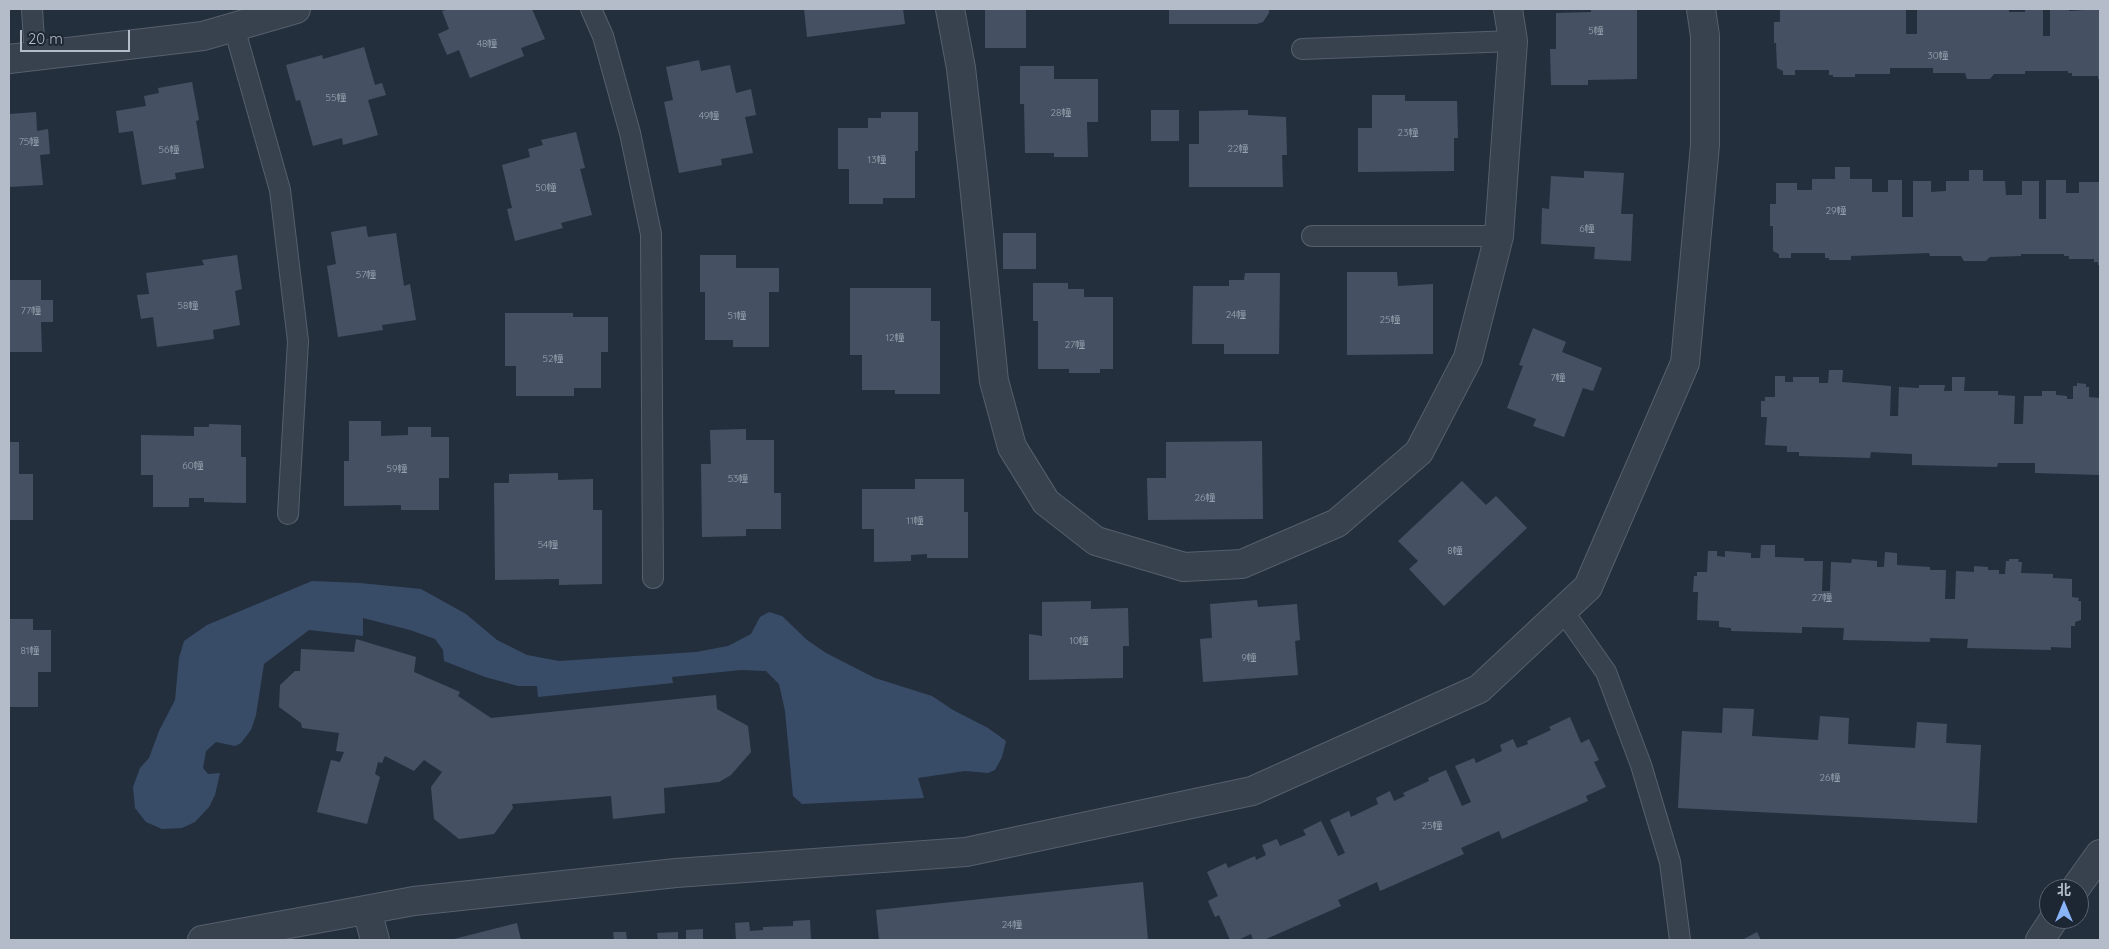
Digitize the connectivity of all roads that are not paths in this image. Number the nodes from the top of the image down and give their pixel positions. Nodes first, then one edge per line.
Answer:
1 (32, 9) edge
2 (296, 9) edge
3 (592, 9) edge
4 (950, 9) edge
5 (1508, 9) edge
6 (1701, 9) edge
7 (234, 27) junction
8 (1513, 41) junction
9 (1302, 49) dead end
10 (22, 57) edge
11 (1312, 236) dead end
12 (1499, 236) junction
13 (288, 514) dead end
14 (653, 578) dead end
15 (1563, 611) junction
16 (2100, 854) edge
17 (2082, 879) edge
18 (367, 910) junction
19 (2047, 929) edge
20 (305, 931) edge
21 (202, 940) edge
22 (375, 940) edge
23 (1680, 940) edge
24 (2040, 940) edge

1 - 10 lane
2 - 7 street
3 - 14 lane
4 - 12 street
5 - 8 street
6 - 15 street
7 - 10 street
7 - 13 lane
8 - 9 lane
8 - 12 street
11 - 12 lane
15 - 18 street
15 - 23 lane
16 - 17 street
18 - 20 street
18 - 22 street
19 - 24 street
20 - 21 street

